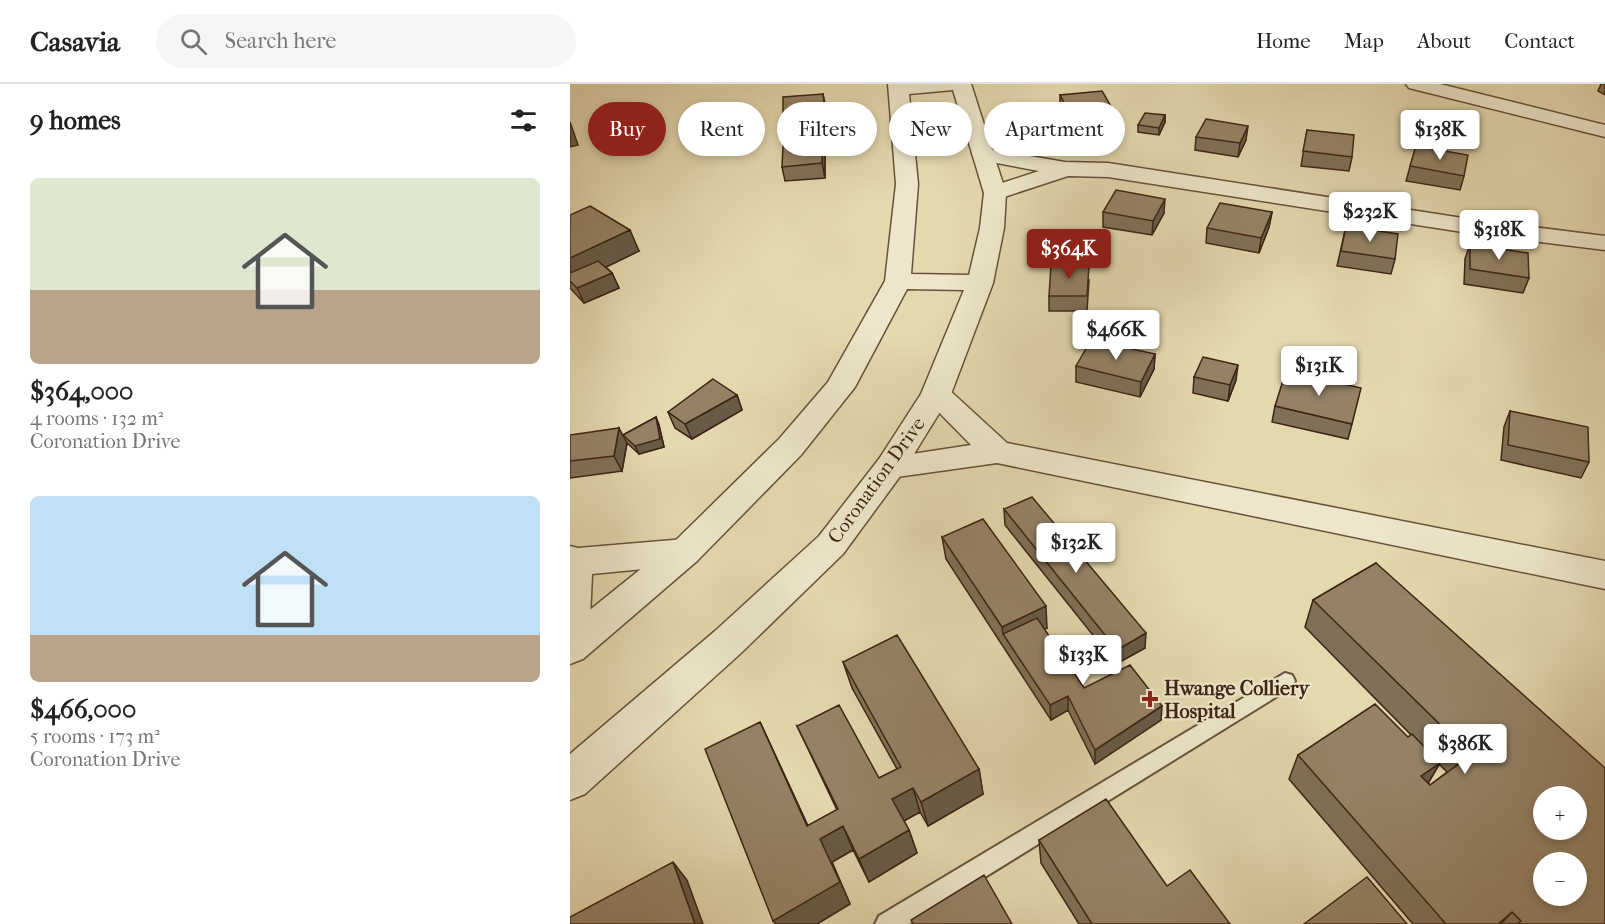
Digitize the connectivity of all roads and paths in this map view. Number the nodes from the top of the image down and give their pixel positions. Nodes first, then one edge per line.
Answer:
1 (961, 84) edge
2 (1416, 84) edge
3 (898, 86) edge
4 (1605, 131) edge
5 (983, 154) junction
6 (1065, 169) junction
7 (995, 193) junction
8 (1605, 243) edge
9 (898, 281) junction
10 (980, 284) junction
11 (936, 394) junction
12 (997, 452) junction
13 (890, 467) junction
14 (685, 552) junction
15 (573, 561) edge
16 (1605, 575) edge
17 (570, 642) edge
18 (570, 648) edge
19 (1285, 681) dead end
20 (570, 780) edge
21 (887, 924) edge

1 - 3 street
1 - 5 street, Coronation Drive
2 - 4 street
3 - 9 street
5 - 6 street
5 - 7 street, Coronation Drive
6 - 7 street
6 - 8 street
7 - 10 street, Coronation Drive
9 - 10 street
9 - 14 street
10 - 11 street, Coronation Drive
11 - 12 street
11 - 13 street, Coronation Drive
12 - 13 street
12 - 16 street
13 - 20 street, Coronation Drive
14 - 15 street
14 - 18 street
15 - 17 street
19 - 21 lane

